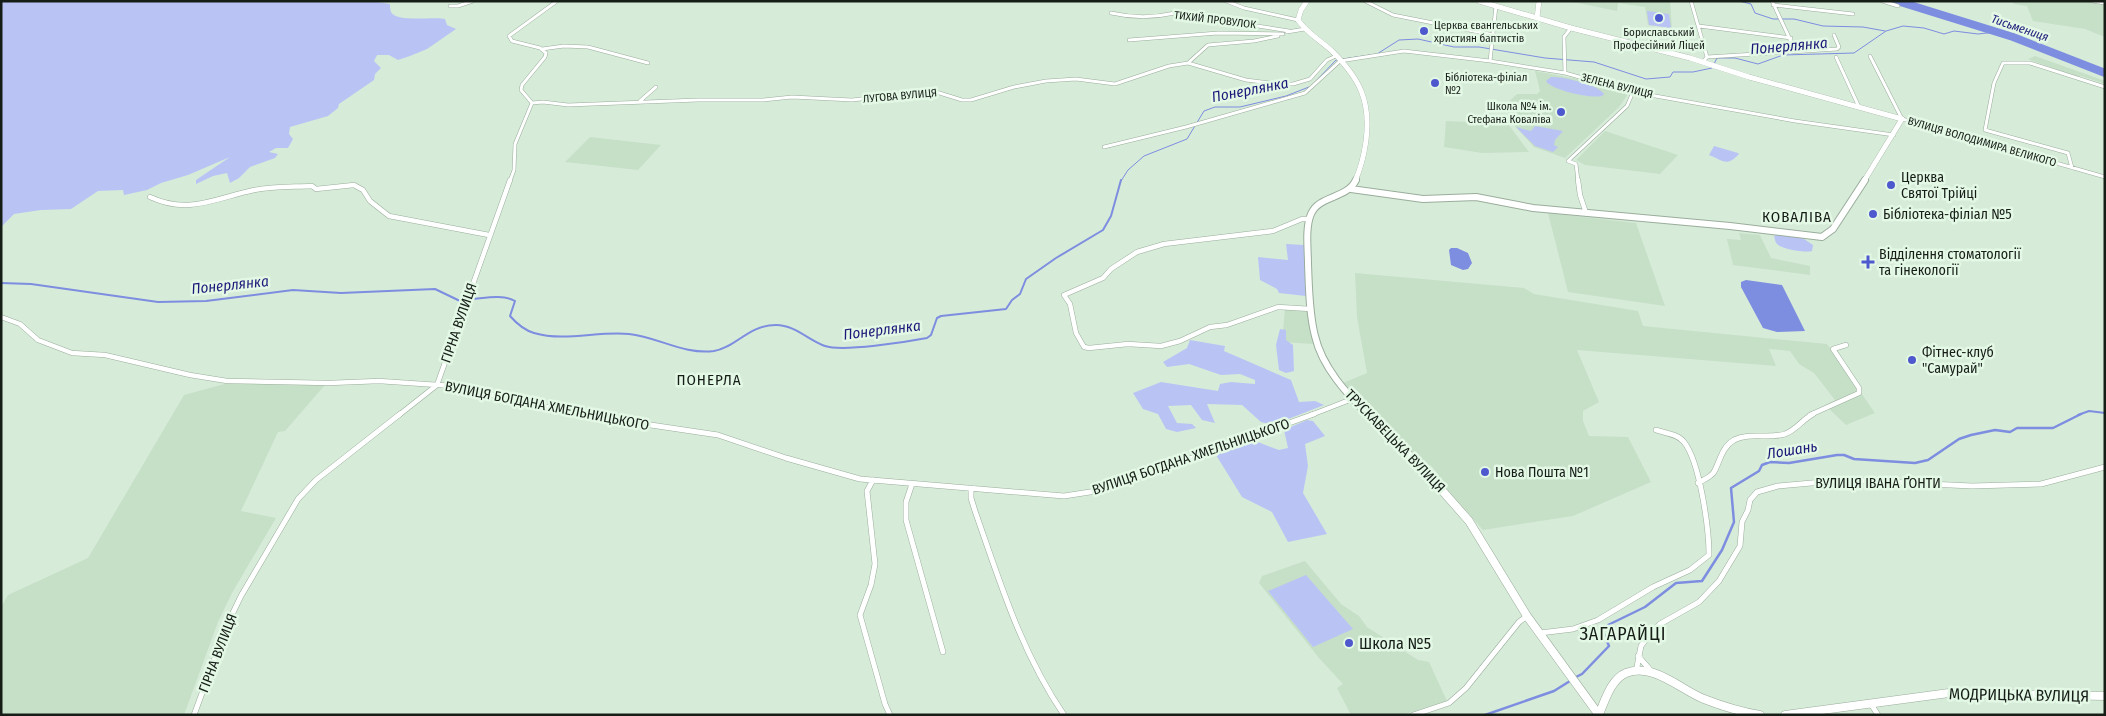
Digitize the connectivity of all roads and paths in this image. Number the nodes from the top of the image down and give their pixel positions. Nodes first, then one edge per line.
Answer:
1 (473, 1) edge
2 (557, 1) edge
3 (1226, 1) edge
4 (1307, 1) edge
5 (1364, 1) edge
6 (1479, 1) edge
7 (1539, 1) edge
8 (1691, 1) edge
9 (1882, 1) edge
10 (2092, 1) edge
11 (1773, 3) edge
12 (2105, 3) edge
13 (450, 6) dead end
14 (1496, 6) junction
15 (1898, 6) dead end
16 (1111, 14) dead end
17 (1853, 14) dead end
18 (1537, 18) junction
19 (1298, 20) junction
20 (1699, 26) junction
21 (1571, 28) junction
22 (1305, 29) junction
23 (1289, 32) junction
24 (1283, 34) junction
25 (1494, 35) junction
26 (1834, 35) dead end
27 (1791, 38) junction
28 (1129, 40) dead end
29 (542, 50) junction
30 (1796, 52) junction
31 (1870, 56) dead end
32 (1836, 57) dead end
33 (1339, 59) junction
34 (1705, 59) junction
35 (1490, 60) junction
36 (648, 63) dead end
37 (1188, 64) junction
38 (1566, 73) junction
39 (656, 87) dead end
40 (2105, 87) edge
41 (1633, 92) junction
42 (640, 102) junction
43 (532, 103) junction
44 (1859, 107) junction
45 (1902, 119) junction
46 (1894, 135) junction
47 (1104, 147) dead end
48 (2072, 168) junction
49 (2105, 177) edge
50 (1351, 189) junction
51 (150, 197) dead end
52 (1586, 213) junction
53 (1309, 219) junction
54 (489, 235) junction
55 (1312, 309) junction
56 (1, 317) edge
57 (1846, 345) dead end
58 (437, 385) junction
59 (1352, 399) junction
60 (1656, 430) dead end
61 (2105, 467) edge
62 (873, 480) junction
63 (1698, 483) junction
64 (912, 484) junction
65 (971, 488) junction
66 (1527, 616) junction
67 (1539, 633) junction
68 (943, 652) dead end
69 (1638, 656) junction
70 (1636, 672) junction
71 (1654, 674) junction
72 (2105, 696) edge
73 (1871, 704) junction
74 (194, 715) edge
75 (890, 715) edge
76 (1064, 715) edge
77 (1413, 715) edge
78 (1599, 715) edge
79 (1760, 715) edge
80 (1786, 715) edge
81 (1878, 715) edge

1 - 13 street
2 - 29 street
3 - 19 street
4 - 19 street
5 - 25 street
6 - 14 street, ВУЛИЦЯ ВОЛОДИМИРА ВЕЛИКОГО
7 - 18 street
8 - 20 street
9 - 15 street
10 - 12 street
11 - 17 street
11 - 27 street
14 - 18 street, ВУЛИЦЯ ВОЛОДИМИРА ВЕЛИКОГО
14 - 25 street
16 - 23 street, ТИХИЙ ПРОВУЛОК
18 - 21 street, ВУЛИЦЯ ВОЛОДИМИРА ВЕЛИКОГО
19 - 22 street
20 - 27 street
20 - 34 street
21 - 34 street, ВУЛИЦЯ ВОЛОДИМИРА ВЕЛИКОГО
21 - 38 street
22 - 23 street
22 - 33 street
23 - 24 street
24 - 28 street
24 - 37 street
25 - 35 street
26 - 30 street
27 - 30 street
29 - 36 street
29 - 43 street
30 - 34 street
31 - 45 street
32 - 44 street
33 - 35 street, ЗЕЛЕНА ВУЛИЦЯ
33 - 37 street, ЛУГОВА ВУЛИЦЯ
33 - 47 street
33 - 50 street
34 - 44 street, ВУЛИЦЯ ВОЛОДИМИРА ВЕЛИКОГО
35 - 38 street, ЗЕЛЕНА ВУЛИЦЯ
37 - 42 street, ЛУГОВА ВУЛИЦЯ
38 - 41 street, ЗЕЛЕНА ВУЛИЦЯ
39 - 42 street
40 - 48 street
41 - 46 street, ЗЕЛЕНА ВУЛИЦЯ
41 - 52 street
42 - 43 street, ЛУГОВА ВУЛИЦЯ
43 - 54 street, ГІРНА ВУЛИЦЯ
44 - 45 street, ВУЛИЦЯ ВОЛОДИМИРА ВЕЛИКОГО
45 - 46 street
45 - 48 street, ВУЛИЦЯ ВОЛОДИМИРА ВЕЛИКОГО
46 - 52 street
48 - 49 street, ВУЛИЦЯ ВОЛОДИМИРА ВЕЛИКОГО
50 - 52 street
50 - 53 street
51 - 54 street
53 - 55 street, ТРУСКАВЕЦЬКА ВУЛИЦЯ
53 - 55 street
54 - 58 street, ГІРНА ВУЛИЦЯ
55 - 59 street, ТРУСКАВЕЦЬКА ВУЛИЦЯ
56 - 58 street, ВУЛИЦЯ БОГДАНА ХМЕЛЬНИЦЬКОГО
57 - 63 street
58 - 62 street, ВУЛИЦЯ БОГДАНА ХМЕЛЬНИЦЬКОГО
58 - 74 street, ГІРНА ВУЛИЦЯ
59 - 65 street, ВУЛИЦЯ БОГДАНА ХМЕЛЬНИЦЬКОГО
59 - 66 street, ТРУСКАВЕЦЬКА ВУЛИЦЯ
60 - 63 street
61 - 69 street, ВУЛИЦЯ ІВАНА ҐОНТИ
62 - 64 street, ВУЛИЦЯ БОГДАНА ХМЕЛЬНИЦЬКОГО
62 - 75 street
63 - 67 street
64 - 65 street, ВУЛИЦЯ БОГДАНА ХМЕЛЬНИЦЬКОГО
64 - 68 street
65 - 76 street
66 - 67 street, ТРУСКАВЕЦЬКА ВУЛИЦЯ
66 - 77 street
67 - 78 street, ТРУСКАВЕЦЬКА ВУЛИЦЯ
69 - 70 street, ВУЛИЦЯ ІВАНА ҐОНТИ
69 - 71 street
70 - 71 street
70 - 78 street
71 - 79 street
72 - 73 street, МОДРИЦЬКА ВУЛИЦЯ
73 - 80 street, МОДРИЦЬКА ВУЛИЦЯ
73 - 81 street

